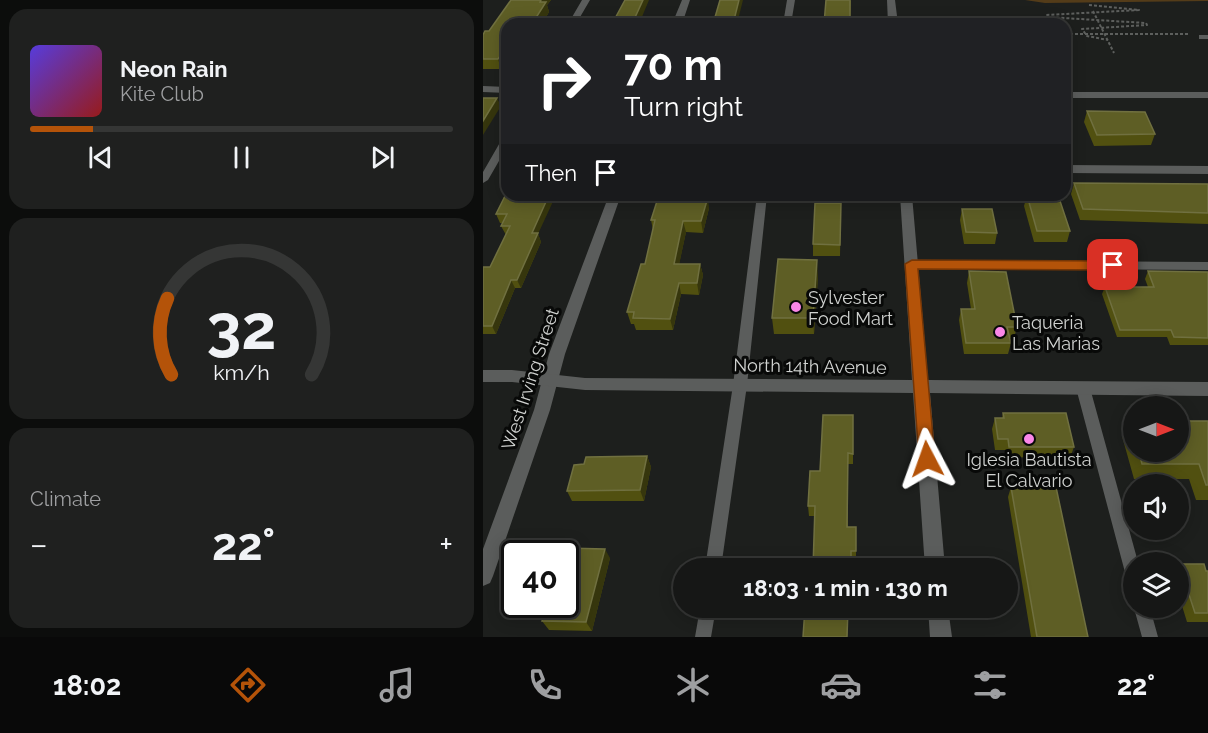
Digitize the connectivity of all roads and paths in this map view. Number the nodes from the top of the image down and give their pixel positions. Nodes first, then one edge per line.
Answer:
1 (586, 0) edge
2 (685, 0) edge
3 (791, 0) edge
4 (891, 0) edge
5 (1093, 12) junction
6 (576, 18) edge
7 (679, 18) edge
8 (788, 18) edge
9 (892, 18) edge
10 (1047, 18) edge
11 (1071, 19) edge
12 (1098, 21) junction
13 (1101, 27) junction
14 (1071, 34) edge
15 (1085, 34) junction
16 (1105, 34) junction
17 (1205, 37) edge
18 (1108, 40) junction
19 (1114, 52) dead end
20 (483, 89) edge
21 (501, 90) edge
22 (1071, 94) edge
23 (1208, 95) edge
24 (501, 149) edge
25 (1071, 169) edge
26 (1208, 170) edge
27 (483, 180) edge
28 (613, 201) edge
29 (761, 201) edge
30 (907, 201) edge
31 (912, 264) junction
32 (1208, 266) edge
33 (483, 376) edge
34 (550, 380) junction
35 (740, 385) junction
36 (921, 387) junction
37 (1083, 388) junction
38 (1208, 389) edge
39 (1127, 552) edge
40 (714, 558) edge
41 (934, 558) edge
42 (483, 576) edge
43 (706, 618) edge
44 (939, 618) edge
45 (1145, 618) edge
46 (703, 637) edge
47 (941, 637) edge
48 (1150, 637) edge

1 - 6 lane
2 - 7 street
3 - 8 lane
4 - 9 street
5 - 5 path
5 - 10 path
5 - 12 path
11 - 12 path
12 - 13 path
12 - 13 path
13 - 15 path
13 - 16 path
14 - 15 path
15 - 16 path
15 - 18 path
16 - 17 path
16 - 18 path
18 - 19 path
20 - 21 street
22 - 23 lane
24 - 27 lane
25 - 26 street
28 - 34 street, West Irving Street
29 - 35 lane
30 - 31 street
31 - 32 lane
31 - 36 street
33 - 34 street, North 14th Avenue
34 - 35 street, North 14th Avenue
34 - 42 street, West Irving Street
35 - 36 street, North 14th Avenue
35 - 40 lane
36 - 37 street, North 14th Avenue
36 - 41 street
37 - 38 street, North 14th Avenue
37 - 39 lane
43 - 46 lane
44 - 47 street
45 - 48 lane

